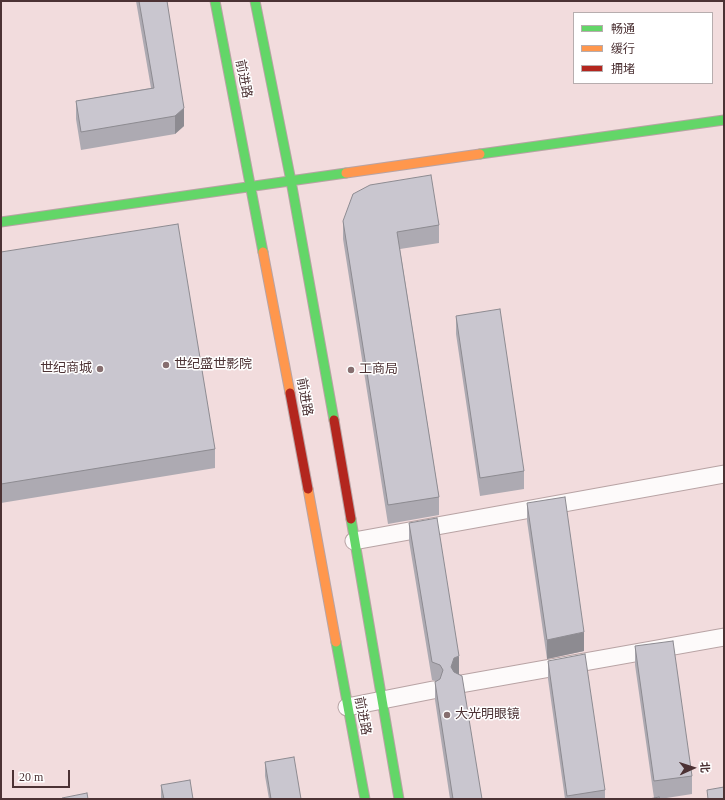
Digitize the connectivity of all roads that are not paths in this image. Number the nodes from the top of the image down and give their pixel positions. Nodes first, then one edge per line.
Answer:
1 (215, 1) edge
2 (255, 1) edge
3 (724, 120) edge
4 (291, 181) junction
5 (250, 186) junction
6 (1, 222) edge
7 (724, 474) edge
8 (354, 541) junction
9 (724, 637) edge
10 (461, 684) edge
11 (433, 690) dead end
12 (382, 700) junction
13 (347, 707) junction
14 (365, 799) edge
15 (399, 799) edge

1 - 5 main road, 前进路
2 - 4 main road, 前进路
3 - 4 main road
4 - 5 main road
4 - 8 main road, 前进路
5 - 6 main road
5 - 13 main road, 前进路
7 - 8 street
8 - 12 main road, 前进路
9 - 10 street
11 - 12 street
12 - 13 street
12 - 15 main road, 前进路
13 - 14 main road, 前进路

